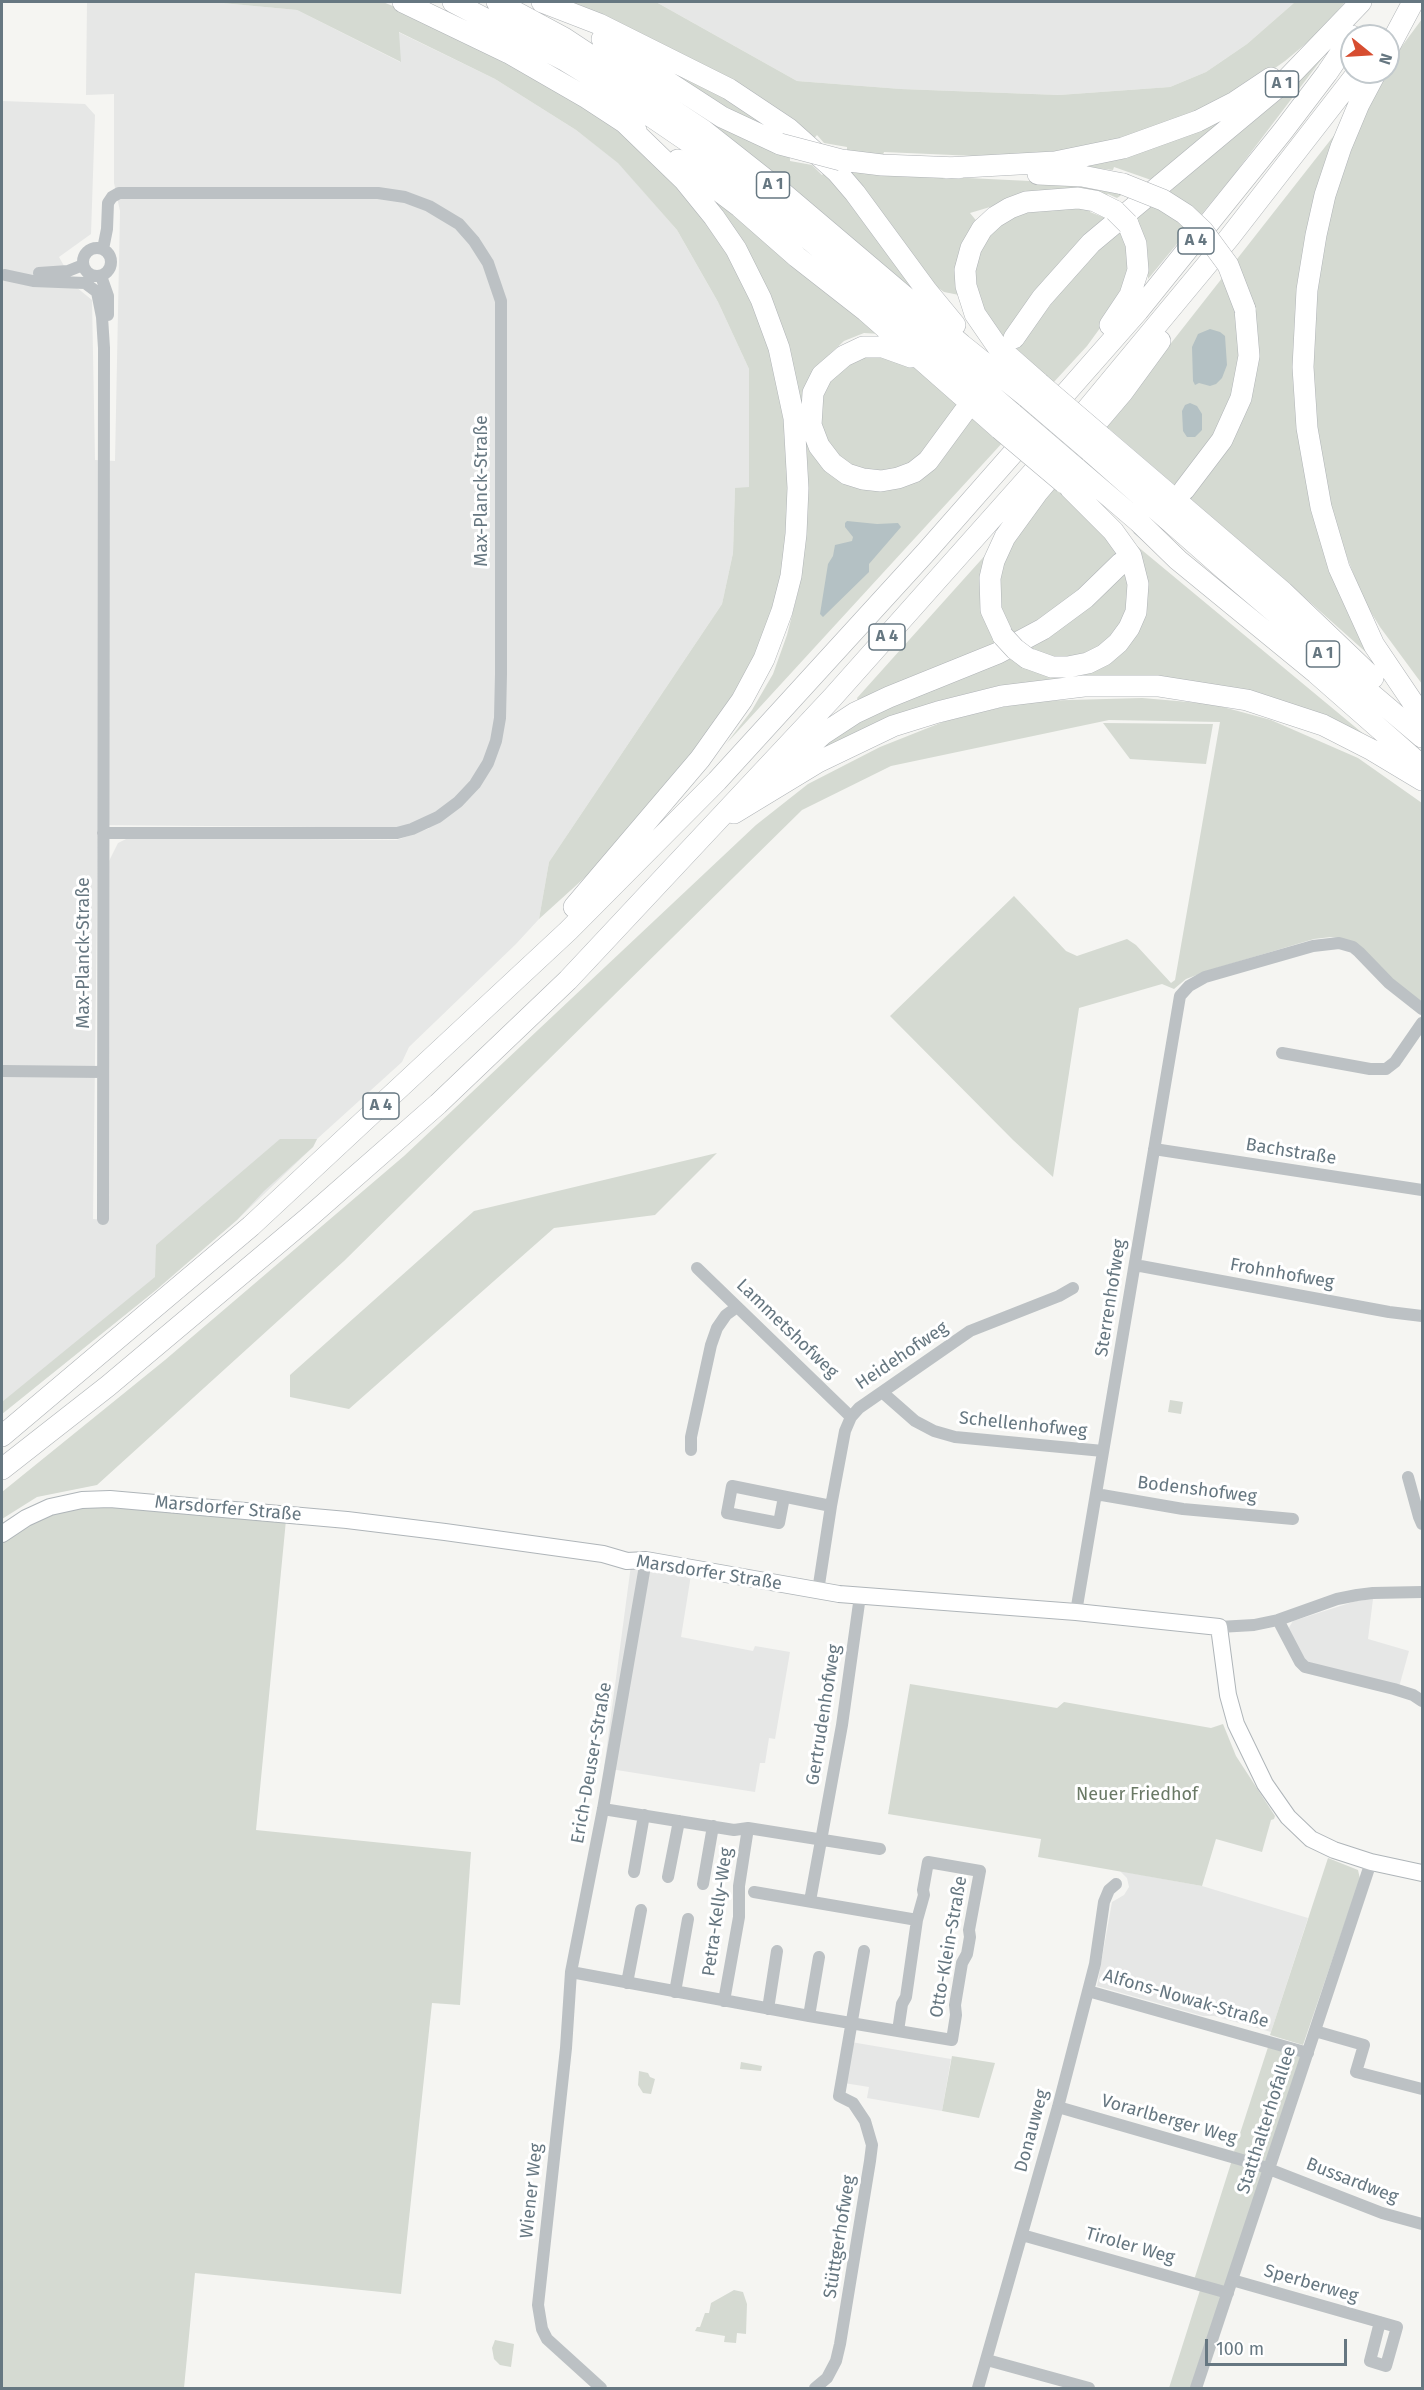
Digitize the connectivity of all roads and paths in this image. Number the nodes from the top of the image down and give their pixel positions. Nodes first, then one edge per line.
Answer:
1 (403, 2) edge
2 (453, 2) edge
3 (497, 2) edge
4 (540, 2) edge
5 (1361, 2) edge
6 (1375, 2) edge
7 (1412, 2) edge
8 (1352, 24) edge
9 (1355, 24) edge
10 (1395, 24) edge
11 (1400, 26) edge
12 (1340, 36) edge
13 (1340, 38) edge
14 (1340, 48) edge
15 (1349, 84) edge
16 (1370, 84) edge
17 (625, 123) junction
18 (946, 168) junction
19 (740, 207) junction
20 (103, 249) junction
21 (1211, 259) junction
22 (83, 265) junction
23 (3, 275) edge
24 (101, 276) junction
25 (890, 310) junction
26 (1014, 338) dead end
27 (104, 348) junction
28 (926, 365) junction
29 (1009, 382) junction
30 (1033, 390) junction
31 (1057, 403) junction
32 (964, 412) dead end
33 (1007, 422) junction
34 (1096, 444) junction
35 (1070, 480) junction
36 (1184, 490) dead end
37 (1121, 563) tunnel mouth
38 (1422, 717) edge
39 (1422, 737) edge
40 (1422, 766) edge
41 (1422, 780) edge
42 (751, 802) junction
43 (711, 828) junction
44 (103, 833) junction
45 (511, 984) junction
46 (1422, 1009) edge
47 (1422, 1023) edge
48 (1282, 1053) dead end
49 (2, 1071) edge
50 (102, 1072) junction
51 (1154, 1149) junction
52 (1422, 1190) edge
53 (103, 1220) dead end
54 (1135, 1265) junction
55 (697, 1268) dead end
56 (1073, 1287) dead end
57 (737, 1307) junction
58 (1422, 1316) edge
59 (882, 1392) junction
60 (851, 1417) junction
61 (2, 1436) edge
62 (691, 1450) dead end
63 (1103, 1451) junction
64 (2, 1469) edge
65 (1408, 1477) dead end
66 (1096, 1494) junction
67 (784, 1497) junction
68 (831, 1506) junction
69 (1293, 1519) dead end
70 (1422, 1524) edge
71 (2, 1534) edge
72 (646, 1560) junction
73 (818, 1591) junction
74 (1422, 1592) edge
75 (860, 1596) junction
76 (1076, 1612) junction
77 (1278, 1620) junction
78 (1219, 1627) junction
79 (1422, 1701) edge
80 (603, 1809) junction
81 (644, 1815) junction
82 (679, 1821) junction
83 (713, 1826) junction
84 (748, 1828) junction
85 (821, 1840) junction
86 (880, 1849) dead end
87 (1371, 1862) junction
88 (634, 1872) dead end
89 (1422, 1873) edge
90 (668, 1878) dead end
91 (703, 1884) dead end
92 (1116, 1884) dead end
93 (754, 1892) dead end
94 (810, 1901) junction
95 (641, 1911) dead end
96 (688, 1918) dead end
97 (917, 1920) junction
98 (777, 1951) dead end
99 (864, 1951) dead end
100 (819, 1957) dead end
101 (571, 1972) junction
102 (627, 1983) junction
103 (1088, 1990) junction
104 (675, 1992) junction
105 (724, 2001) junction
106 (768, 2009) junction
107 (808, 2016) junction
108 (851, 2023) junction
109 (898, 2031) junction
110 (1315, 2031) junction
111 (1308, 2053) junction
112 (1422, 2089) edge
113 (1058, 2107) junction
114 (1269, 2168) junction
115 (1422, 2224) edge
116 (1022, 2235) junction
117 (1232, 2280) junction
118 (1228, 2293) junction
119 (1380, 2322) dead end
120 (987, 2360) junction
121 (602, 2388) edge
122 (815, 2388) edge
123 (978, 2388) edge
124 (1089, 2388) edge
125 (1196, 2388) edge

1 - 17 highway
2 - 25 highway, A 1
3 - 29 highway, A 1
4 - 18 highway, bridge
4 - 29 highway
5 - 8 highway
6 - 9 highway, A 4
7 - 10 highway
7 - 11 highway
12 - 18 highway
13 - 26 highway, A 1
14 - 31 highway, A 4
15 - 21 highway, A 4
16 - 38 highway
17 - 19 highway
17 - 45 highway
18 - 36 highway, bridge
19 - 25 highway
19 - 28 highway
20 - 22 street, Max-Planck-Straße
20 - 24 street, Max-Planck-Straße
20 - 44 street, Max-Planck-Straße
21 - 35 highway, bridge
21 - 43 highway, A 4
22 - 23 street, Max-Planck-Straße
22 - 24 street
23 - 27 street, Max-Planck-Straße
24 - 27 street, Max-Planck-Straße
25 - 33 highway, A 1
27 - 44 street, Max-Planck-Straße
28 - 32 highway
28 - 33 highway
29 - 30 highway, A 1
30 - 31 highway
30 - 34 highway, A 1, bridge
31 - 45 highway, A 4
33 - 35 highway, A 1, bridge
34 - 38 highway
34 - 39 highway, A 1
35 - 40 highway, A 1
37 - 42 highway
41 - 42 highway
42 - 43 highway
43 - 64 highway, A 4
44 - 50 street, Max-Planck-Straße
45 - 61 highway, A 4
46 - 51 street, Sterrenhofweg
47 - 48 street
49 - 50 street
50 - 53 street, Max-Planck-Straße
51 - 52 street, Bachstraße
51 - 54 street, Sterrenhofweg
54 - 58 street, Frohnhofweg
54 - 63 street, Sterrenhofweg
55 - 57 street, Lammetshofweg
56 - 59 street, Heidehofweg
57 - 60 street, Lammetshofweg
57 - 62 street
59 - 60 street, Heidehofweg
59 - 63 street, Schellenhofweg
60 - 68 street, Heidehofweg
63 - 66 street, Sterrenhofweg
65 - 70 street
66 - 69 street, Bodenshofweg
66 - 76 street, Sterrenhofweg
67 - 67 street
67 - 68 street
68 - 73 street, Heidehofweg
71 - 72 street, Marsdorfer Straße
72 - 73 street, Marsdorfer Straße
72 - 80 street, Erich-Deuser-Straße
73 - 75 street, Marsdorfer Straße
74 - 77 street, Marsdorfer Straße
75 - 76 street, Marsdorfer Straße
75 - 85 street, Gertrudenhofweg
76 - 78 street, Marsdorfer Straße
77 - 78 street, Marsdorfer Straße
77 - 79 street
78 - 87 street
80 - 81 street
80 - 101 street, Erich-Deuser-Straße
81 - 82 street
81 - 88 street
82 - 83 street
82 - 90 street
83 - 84 street
83 - 91 street
84 - 85 street
84 - 105 street, Petra-Kelly-Weg
85 - 86 street
85 - 94 street, Gertrudenhofweg
87 - 89 street
87 - 110 street, Statthalterhofallee
92 - 103 street, Donauweg
93 - 94 street
94 - 97 street
95 - 102 street
96 - 104 street
97 - 109 street, Otto-Klein-Straße
97 - 109 street, Otto-Klein-Straße
98 - 106 street
99 - 108 street
100 - 107 street
101 - 102 street
101 - 121 street, Wiener Weg
102 - 104 street
103 - 111 street, Alfons-Nowak-Straße
103 - 113 street, Donauweg
104 - 105 street
105 - 106 street
106 - 107 street
107 - 108 street
108 - 109 street
108 - 122 street, Stüttgerhofweg
110 - 111 street, Statthalterhofallee
110 - 112 street
111 - 114 street, Statthalterhofallee
113 - 114 street, Vorarlberger Weg
113 - 116 street, Donauweg
114 - 115 street, Bussardweg
114 - 117 street, Statthalterhofallee
116 - 118 street, Tiroler Weg
116 - 120 street, Donauweg
117 - 118 street, Statthalterhofallee
117 - 119 street, Sperberweg
118 - 125 street, Statthalterhofallee
120 - 123 street, Donauweg
120 - 124 street

